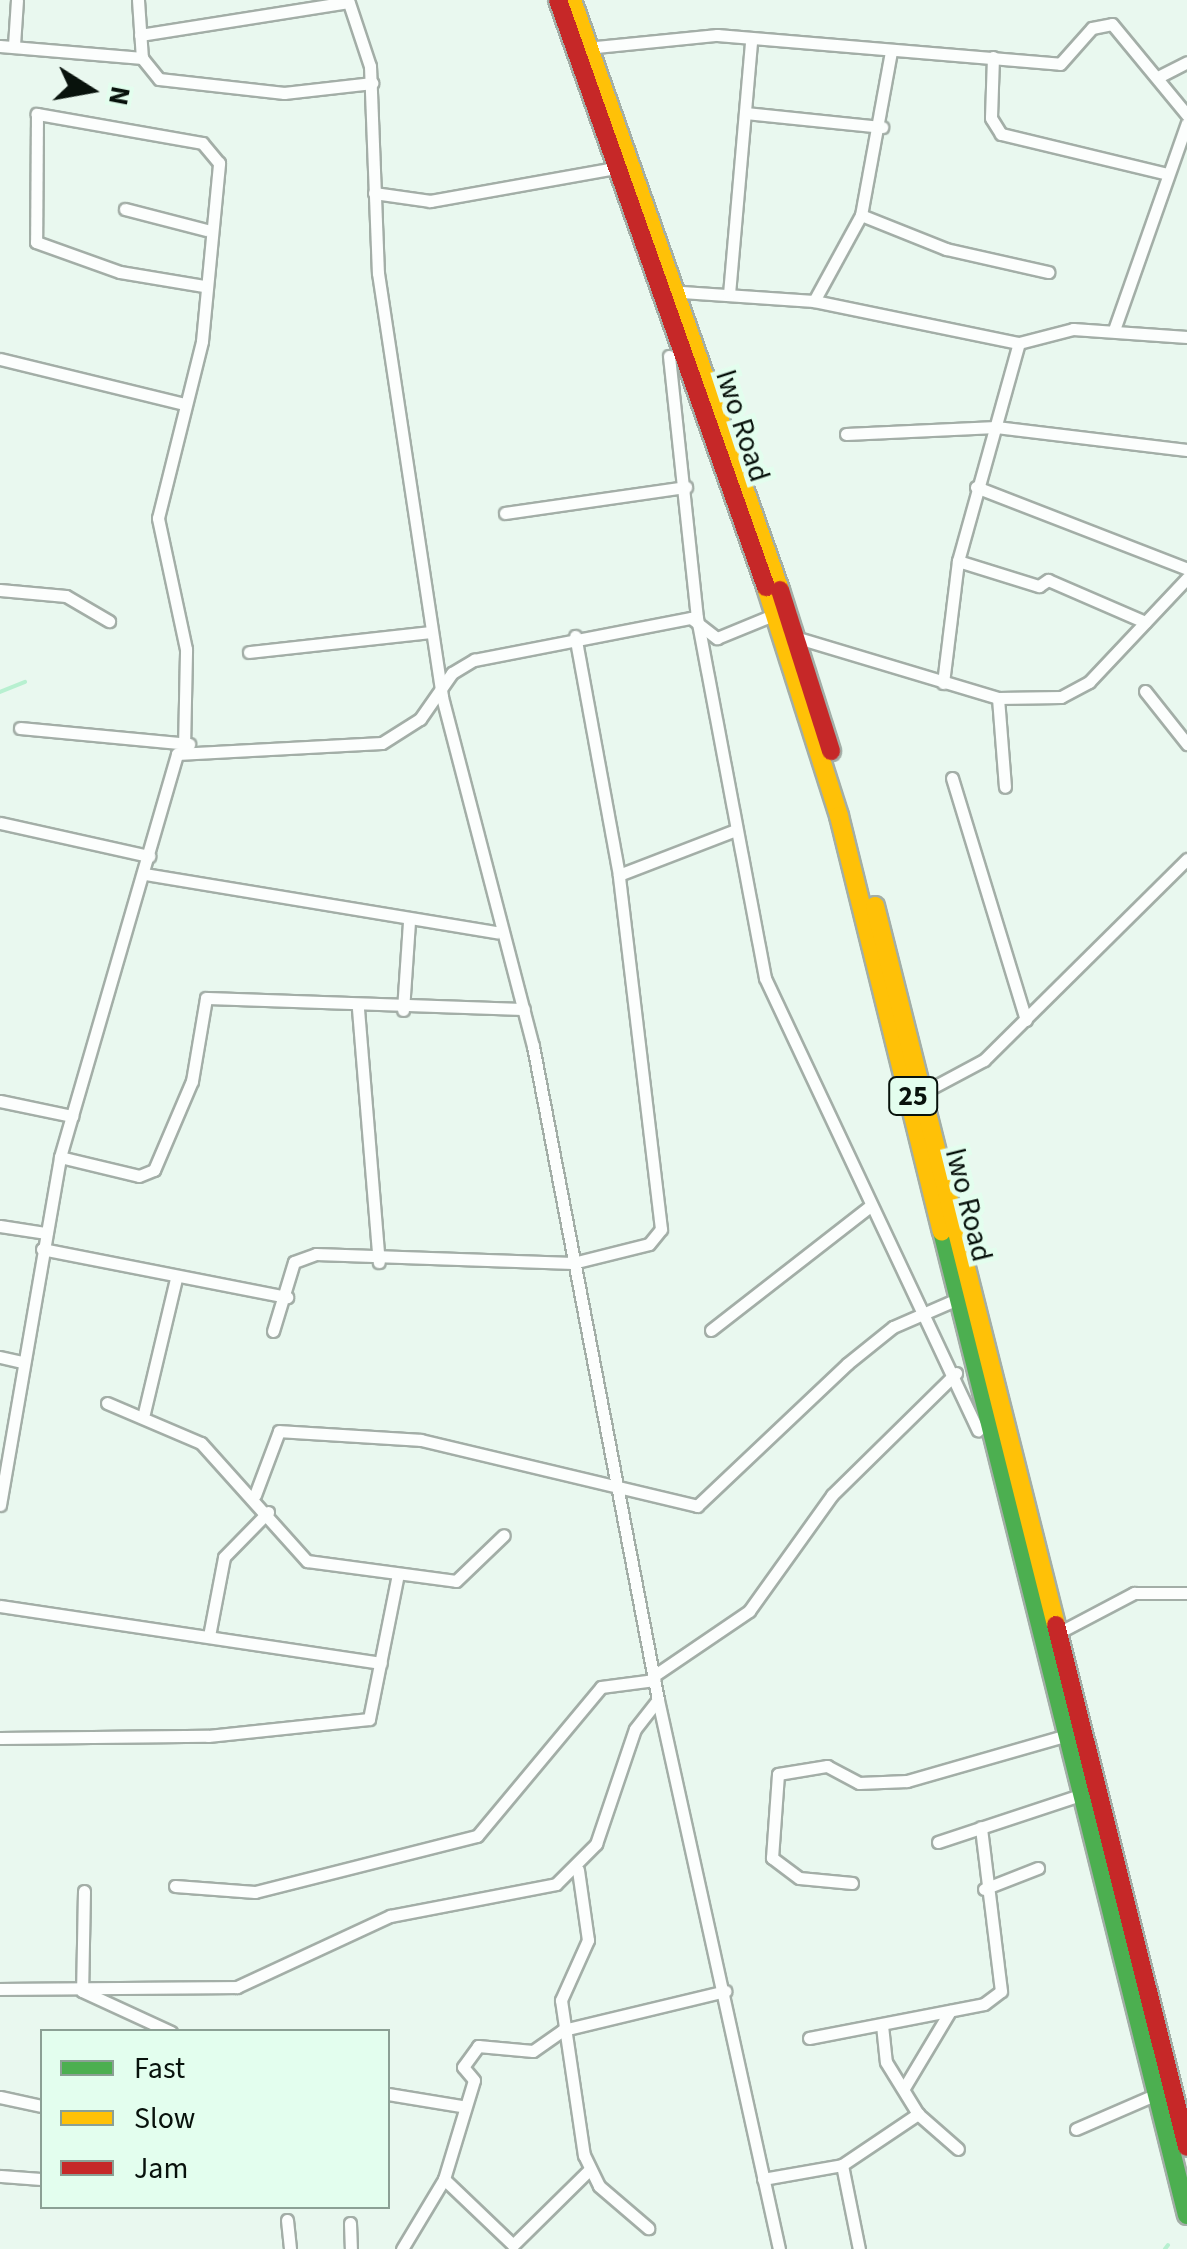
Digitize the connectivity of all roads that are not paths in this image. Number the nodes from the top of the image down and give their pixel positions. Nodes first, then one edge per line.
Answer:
1 (17, 0) edge
2 (138, 0) edge
3 (558, 0) edge
4 (572, 0) edge
5 (348, 1) edge
6 (140, 35) junction
7 (751, 40) junction
8 (14, 45) junction
9 (0, 46) edge
10 (583, 49) junction
11 (891, 52) junction
12 (993, 57) junction
13 (142, 58) junction
14 (1187, 62) edge
15 (1160, 76) junction
16 (372, 83) junction
17 (746, 113) junction
18 (1187, 119) edge
19 (882, 128) junction
20 (620, 167) junction
21 (1164, 173) junction
22 (374, 193) junction
23 (125, 208) dead end
24 (861, 215) junction
25 (206, 230) junction
26 (1048, 272) dead end
27 (204, 286) junction
28 (682, 292) junction
29 (729, 294) junction
30 (814, 301) junction
31 (1114, 330) junction
32 (1187, 337) edge
33 (1019, 343) junction
34 (669, 356) dead end
35 (0, 359) edge
36 (185, 404) junction
37 (996, 427) junction
38 (846, 434) dead end
39 (1187, 450) edge
40 (686, 487) junction
41 (976, 487) junction
42 (505, 513) dead end
43 (958, 561) junction
44 (1187, 569) edge
45 (1187, 578) edge
46 (0, 590) edge
47 (773, 616) junction
48 (697, 618) junction
49 (109, 621) dead end
50 (1145, 622) junction
51 (430, 632) junction
52 (575, 636) junction
53 (798, 638) junction
54 (250, 652) dead end
55 (944, 683) junction
56 (1146, 692) dead end
57 (442, 697) junction
58 (998, 698) junction
59 (20, 728) dead end
60 (1187, 744) edge
61 (187, 746) junction
62 (952, 778) dead end
63 (1005, 787) dead end
64 (844, 814) junction
65 (0, 823) edge
66 (733, 831) junction
67 (149, 856) junction
68 (1187, 860) edge
69 (144, 874) junction
70 (619, 875) junction
71 (409, 922) junction
72 (497, 932) junction
73 (358, 1009) junction
74 (524, 1009) junction
75 (403, 1010) junction
76 (1026, 1020) junction
77 (926, 1091) junction
78 (0, 1102) edge
79 (72, 1116) junction
80 (60, 1157) junction
81 (870, 1206) junction
82 (0, 1226) edge
83 (46, 1233) junction
84 (42, 1249) junction
85 (379, 1262) junction
86 (573, 1263) junction
87 (176, 1279) junction
88 (287, 1297) junction
89 (962, 1297) junction
90 (926, 1311) junction
91 (711, 1330) dead end
92 (273, 1331) dead end
93 (0, 1357) edge
94 (21, 1362) junction
95 (956, 1372) junction
96 (106, 1403) dead end
97 (144, 1413) junction
98 (978, 1430) dead end
99 (619, 1489) junction
100 (255, 1495) junction
101 (0, 1505) edge
102 (268, 1512) junction
103 (504, 1536) dead end
104 (398, 1574) junction
105 (1187, 1593) edge
106 (0, 1606) edge
107 (1060, 1632) junction
108 (209, 1636) junction
109 (381, 1663) junction
110 (655, 1678) junction
111 (658, 1700) junction
112 (1071, 1734) junction
113 (0, 1738) edge
114 (1083, 1794) junction
115 (981, 1827) junction
116 (938, 1842) dead end
117 (1038, 1868) dead end
118 (578, 1870) junction
119 (1111, 1872) junction
120 (852, 1883) dead end
121 (175, 1886) dead end
122 (984, 1889) junction
123 (84, 1891) dead end
124 (0, 1988) edge
125 (82, 1991) junction
126 (725, 1991) junction
127 (951, 2010) junction
128 (882, 2025) junction
129 (164, 2029) edge
130 (563, 2030) junction
131 (809, 2038) dead end
132 (904, 2088) junction
133 (390, 2094) edge
134 (1157, 2094) junction
135 (0, 2096) edge
136 (40, 2106) edge
137 (461, 2106) junction
138 (918, 2114) junction
139 (1076, 2130) dead end
140 (1187, 2147) edge
141 (958, 2149) dead end
142 (842, 2165) junction
143 (589, 2170) junction
144 (0, 2176) edge
145 (40, 2178) edge
146 (444, 2179) junction
147 (763, 2179) junction
148 (1187, 2215) edge
149 (286, 2220) dead end
150 (350, 2223) dead end
151 (648, 2228) dead end
152 (290, 2249) edge
153 (351, 2249) edge
154 (402, 2249) edge
155 (779, 2249) edge
156 (859, 2249) edge

1 - 8 street
2 - 6 street
3 - 10 main road, Iwo Road / 25
4 - 10 main road, Iwo Road
5 - 6 street
5 - 16 street
6 - 13 street
7 - 10 street
7 - 11 street
7 - 17 street
8 - 9 street
8 - 13 street
10 - 20 main road, Iwo Road / 25
10 - 28 main road, Iwo Road
11 - 12 street
11 - 19 street
12 - 15 street
12 - 21 street
13 - 16 street
14 - 15 street
15 - 18 street
16 - 22 street
17 - 19 street
17 - 29 street
18 - 21 street
19 - 24 street
20 - 22 street
20 - 47 main road, Iwo Road / 25
21 - 31 street
22 - 51 street
23 - 25 street
24 - 26 street
24 - 30 street
25 - 27 street
25 - 27 street
27 - 36 street
28 - 29 street
28 - 53 main road, Iwo Road
29 - 30 street
30 - 33 street
31 - 32 street
31 - 33 street
33 - 37 street
34 - 40 street
35 - 36 street
36 - 61 street
37 - 38 street
37 - 39 street
37 - 41 street
40 - 42 street
40 - 48 street
41 - 43 street
41 - 44 street
43 - 50 street
43 - 55 street
45 - 50 street
46 - 49 street
47 - 48 street
47 - 64 main road, Iwo Road / 25
48 - 52 street
48 - 66 street
50 - 58 street
51 - 54 street
51 - 57 street
52 - 57 street
52 - 70 street
53 - 55 street
53 - 64 main road, Iwo Road
55 - 58 street
56 - 60 street
57 - 61 street
57 - 72 street
58 - 63 street
59 - 61 street
61 - 67 street
62 - 76 street
64 - 77 main road, Iwo Road
64 - 89 main road, Iwo Road / 25
65 - 67 street
66 - 70 street
66 - 81 street
67 - 69 street
68 - 76 street
69 - 71 street
69 - 79 street
70 - 86 street
71 - 72 street
71 - 75 street
72 - 74 street
73 - 75 street
73 - 80 street
73 - 85 street
74 - 75 street
74 - 86 street
76 - 77 street
77 - 107 main road, Iwo Road
78 - 79 street
79 - 80 street
80 - 83 street
81 - 90 street
81 - 91 street
82 - 83 street
83 - 84 street
84 - 87 street
84 - 94 street
85 - 86 street
85 - 88 street
86 - 99 street
87 - 88 street
87 - 97 street
88 - 92 street
89 - 90 street
89 - 112 main road, Iwo Road / 25
90 - 95 street
90 - 99 street
93 - 94 street
94 - 101 street
95 - 98 street
95 - 110 street
96 - 97 street
97 - 100 street
99 - 100 street
99 - 110 street
100 - 102 street
102 - 104 street
102 - 108 street
103 - 104 street
104 - 109 street
105 - 107 street
106 - 108 street
107 - 119 main road, Iwo Road
108 - 109 street
109 - 113 street
110 - 111 street
110 - 121 street
111 - 118 street
111 - 126 street
112 - 114 main road, Iwo Road / 25
112 - 120 street
114 - 115 street
114 - 119 main road, Iwo Road / 25
115 - 116 street
115 - 122 street
117 - 122 street
118 - 125 street
118 - 130 street
119 - 134 main road, Iwo Road / 25
119 - 140 main road, Iwo Road
122 - 127 street
123 - 125 street
124 - 125 street
125 - 129 street
126 - 130 street
126 - 147 street
127 - 128 street
127 - 132 street
128 - 131 street
128 - 132 street
130 - 137 street
130 - 143 street
132 - 138 street
133 - 137 street
134 - 139 street
134 - 148 main road, Iwo Road / 25
135 - 136 street
137 - 146 street
138 - 141 street
138 - 142 street
142 - 147 street
142 - 156 street
143 - 146 street
143 - 151 street
144 - 145 street
146 - 154 street
147 - 155 street
149 - 152 street
150 - 153 street

